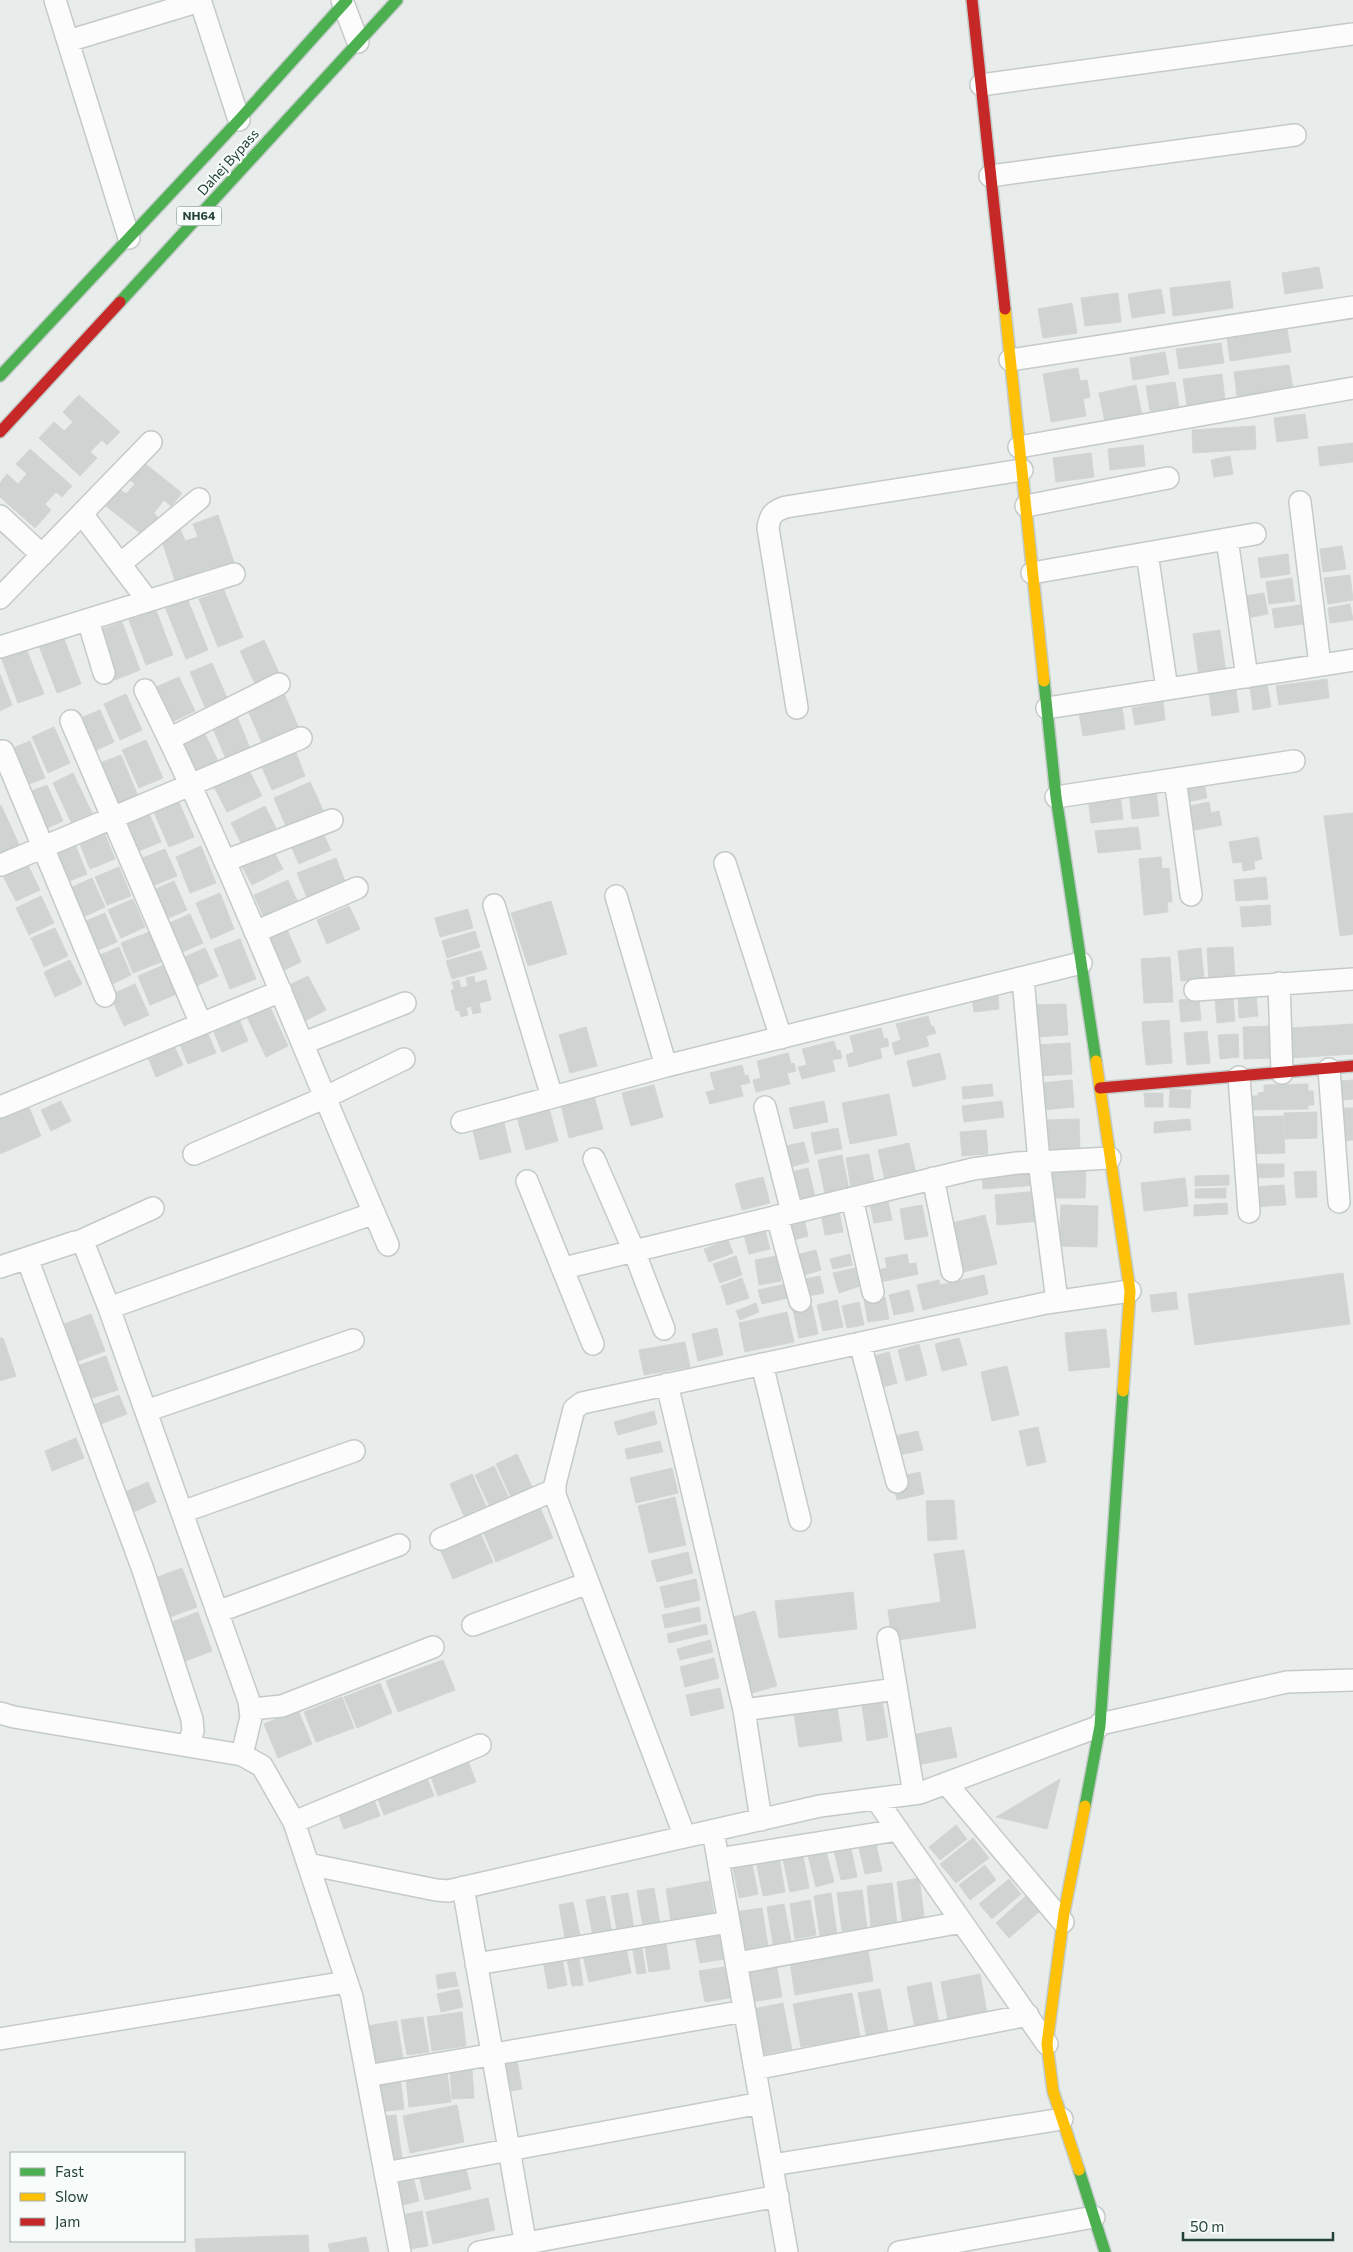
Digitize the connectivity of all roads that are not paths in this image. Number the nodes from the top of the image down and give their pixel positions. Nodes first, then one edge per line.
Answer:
1 (56, 0) edge
2 (397, 0) edge
3 (972, 0) edge
4 (200, 1) edge
5 (344, 1) edge
6 (1353, 34) edge
7 (68, 41) junction
8 (358, 42) junction
9 (981, 85) junction
10 (239, 120) junction
11 (1295, 136) dead end
12 (990, 176) junction
13 (128, 238) junction
14 (1353, 307) edge
15 (1010, 360) junction
16 (0, 376) edge
17 (1353, 388) edge
18 (0, 432) edge
19 (151, 442) dead end
20 (1019, 448) junction
21 (1022, 470) junction
22 (1168, 478) dead end
23 (199, 499) dead end
24 (1300, 502) dead end
25 (1026, 506) junction
26 (82, 514) junction
27 (0, 516) edge
28 (1255, 534) dead end
29 (1227, 539) junction
30 (1147, 553) junction
31 (42, 555) junction
32 (120, 564) junction
33 (1032, 573) junction
34 (234, 574) dead end
35 (0, 598) edge
36 (148, 601) junction
37 (88, 620) junction
38 (2, 645) edge
39 (1353, 660) edge
40 (1320, 665) junction
41 (104, 673) dead end
42 (1247, 677) junction
43 (279, 684) dead end
44 (1167, 689) junction
45 (145, 690) dead end
46 (797, 708) dead end
47 (1047, 708) junction
48 (71, 721) dead end
49 (301, 738) dead end
50 (169, 739) junction
51 (3, 751) dead end
52 (1294, 761) dead end
53 (1176, 779) junction
54 (192, 784) junction
55 (1056, 797) junction
56 (113, 818) junction
57 (332, 820) dead end
58 (42, 848) junction
59 (225, 861) junction
60 (725, 863) dead end
61 (1, 866) edge
62 (358, 888) dead end
63 (1192, 895) dead end
64 (616, 896) dead end
65 (494, 905) dead end
66 (255, 932) junction
67 (1081, 963) junction
68 (1022, 978) junction
69 (1353, 979) edge
70 (1279, 983) junction
71 (1195, 990) dead end
72 (281, 991) junction
73 (105, 996) dead end
74 (405, 1003) dead end
75 (201, 1024) junction
76 (781, 1038) junction
77 (304, 1043) junction
78 (404, 1059) dead end
79 (666, 1066) junction
80 (1353, 1066) edge
81 (1329, 1069) junction
82 (1282, 1073) junction
83 (1239, 1077) junction
84 (1100, 1088) junction
85 (326, 1097) junction
86 (552, 1097) junction
87 (765, 1107) dead end
88 (0, 1108) edge
89 (462, 1122) dead end
90 (194, 1154) dead end
91 (1110, 1158) junction
92 (594, 1159) dead end
93 (1039, 1162) junction
94 (933, 1178) junction
95 (526, 1181) dead end
96 (852, 1198) junction
97 (1339, 1202) dead end
98 (152, 1208) dead end
99 (1249, 1212) dead end
100 (374, 1213) junction
101 (785, 1214) junction
102 (78, 1242) junction
103 (388, 1246) dead end
104 (634, 1251) junction
105 (27, 1258) junction
106 (0, 1267) edge
107 (564, 1268) junction
108 (952, 1270) dead end
109 (1130, 1291) junction
110 (873, 1292) dead end
111 (800, 1301) dead end
112 (1057, 1301) junction
113 (109, 1308) junction
114 (664, 1329) dead end
115 (353, 1340) dead end
116 (860, 1343) junction
117 (593, 1344) dead end
118 (762, 1364) junction
119 (667, 1384) junction
120 (146, 1411) junction
121 (354, 1451) dead end
122 (897, 1482) dead end
123 (554, 1490) junction
124 (182, 1512) junction
125 (800, 1520) dead end
126 (441, 1539) dead end
127 (399, 1545) dead end
128 (588, 1583) junction
129 (217, 1612) junction
130 (473, 1625) dead end
131 (888, 1638) dead end
132 (432, 1647) dead end
133 (1353, 1680) edge
134 (896, 1689) junction
135 (251, 1709) junction
136 (744, 1710) junction
137 (0, 1713) edge
138 (1100, 1725) junction
139 (188, 1745) junction
140 (480, 1745) dead end
141 (242, 1754) junction
142 (946, 1783) junction
143 (914, 1794) junction
144 (876, 1799) junction
145 (761, 1820) junction
146 (294, 1822) junction
147 (898, 1830) junction
148 (713, 1831) junction
149 (685, 1838) junction
150 (718, 1859) junction
151 (308, 1864) junction
152 (463, 1887) junction
153 (730, 1922) junction
154 (962, 1922) junction
155 (1063, 1922) junction
156 (737, 1963) junction
157 (476, 1964) junction
158 (346, 1982) junction
159 (745, 2011) junction
160 (1028, 2015) junction
161 (0, 2039) edge
162 (1047, 2044) junction
163 (492, 2054) junction
164 (755, 2068) junction
165 (367, 2076) junction
166 (761, 2103) junction
167 (1062, 2119) junction
168 (510, 2150) junction
169 (772, 2164) junction
170 (385, 2173) junction
171 (778, 2196) junction
172 (1094, 2217) junction
173 (526, 2248) edge
174 (400, 2252) edge
175 (479, 2252) edge
176 (788, 2252) edge
177 (898, 2252) edge
178 (1105, 2252) edge

1 - 7 street
2 - 8 main road, Dahej Bypass / NH64
3 - 9 main road
4 - 7 street
4 - 10 street
5 - 8 street
5 - 10 main road, Dahej Bypass / NH64
6 - 9 street
7 - 13 street
8 - 18 main road, Dahej Bypass / NH64
9 - 12 main road
10 - 13 main road, Dahej Bypass / NH64
11 - 12 street
12 - 15 main road
13 - 16 main road, Dahej Bypass / NH64
14 - 15 street
15 - 20 main road
17 - 20 street
19 - 26 street
20 - 21 main road
21 - 25 main road
21 - 46 street
22 - 25 street
23 - 32 street
24 - 40 street
25 - 33 main road
26 - 31 street
26 - 32 street
27 - 31 street
28 - 29 street
29 - 30 street
29 - 42 street
30 - 33 street
30 - 44 street
31 - 35 street
32 - 36 street
33 - 47 main road
34 - 36 street
36 - 37 street
37 - 38 street
37 - 41 street
39 - 40 street
40 - 42 street
42 - 44 street
43 - 50 street
44 - 47 street
45 - 50 street
47 - 55 main road
48 - 56 street
49 - 54 street
50 - 54 street
51 - 58 street
52 - 53 street
53 - 55 street
53 - 63 street
54 - 56 street
54 - 59 street
55 - 67 main road
56 - 58 street
56 - 75 street
57 - 59 street
58 - 61 street
58 - 73 street
59 - 66 street
60 - 76 street
62 - 66 street
64 - 79 street
65 - 86 street
66 - 72 street
67 - 68 street
67 - 84 main road
68 - 76 street
68 - 93 street
69 - 70 street
70 - 71 street
70 - 82 street
72 - 75 street
72 - 77 street
74 - 77 street
75 - 88 street
76 - 79 street
77 - 85 street
78 - 85 street
79 - 86 street
80 - 81 main road
81 - 82 main road
81 - 97 street
82 - 83 main road
83 - 84 main road
83 - 99 street
84 - 91 main road
85 - 90 street
85 - 100 street
86 - 89 street
87 - 101 street
91 - 93 street
91 - 109 main road
92 - 104 street
93 - 94 street
93 - 112 street
94 - 96 street
94 - 108 street
95 - 107 street
96 - 101 street
96 - 110 street
98 - 102 street
100 - 103 street
100 - 113 street
101 - 104 street
101 - 111 street
102 - 105 street
102 - 113 street
104 - 107 street
104 - 114 street
105 - 106 street
105 - 139 street
107 - 117 street
109 - 112 street
109 - 138 main road
112 - 116 street
113 - 120 street
115 - 120 street
116 - 118 street
116 - 122 street
118 - 119 street
118 - 125 street
119 - 123 street
119 - 136 street
120 - 124 street
121 - 124 street
123 - 126 street
123 - 128 street
124 - 129 street
127 - 129 street
128 - 130 street
128 - 149 street
129 - 135 street
131 - 134 street
132 - 135 street
133 - 138 street
134 - 136 street
134 - 143 street
135 - 141 street
136 - 145 street
137 - 139 street
138 - 142 street
138 - 155 main road
139 - 141 street
140 - 146 street
141 - 146 street
142 - 143 street
142 - 155 street
143 - 144 street
144 - 145 street
144 - 147 street
145 - 148 street
146 - 151 street
147 - 150 street
147 - 154 street
148 - 149 street
148 - 150 street
149 - 152 street
150 - 153 street
151 - 152 street
151 - 158 street
152 - 157 street
153 - 156 street
153 - 157 street
154 - 156 street
154 - 160 street
155 - 162 main road
156 - 159 street
157 - 163 street
158 - 161 street
158 - 165 street
159 - 163 street
159 - 164 street
160 - 162 street
160 - 164 street
162 - 167 main road
163 - 165 street
163 - 168 street
164 - 166 street
165 - 170 street
166 - 168 street
166 - 169 street
167 - 169 street
167 - 172 main road
168 - 170 street
168 - 173 street
169 - 171 street
170 - 174 street
171 - 173 street
171 - 176 street
172 - 177 street
172 - 178 main road
173 - 175 street

